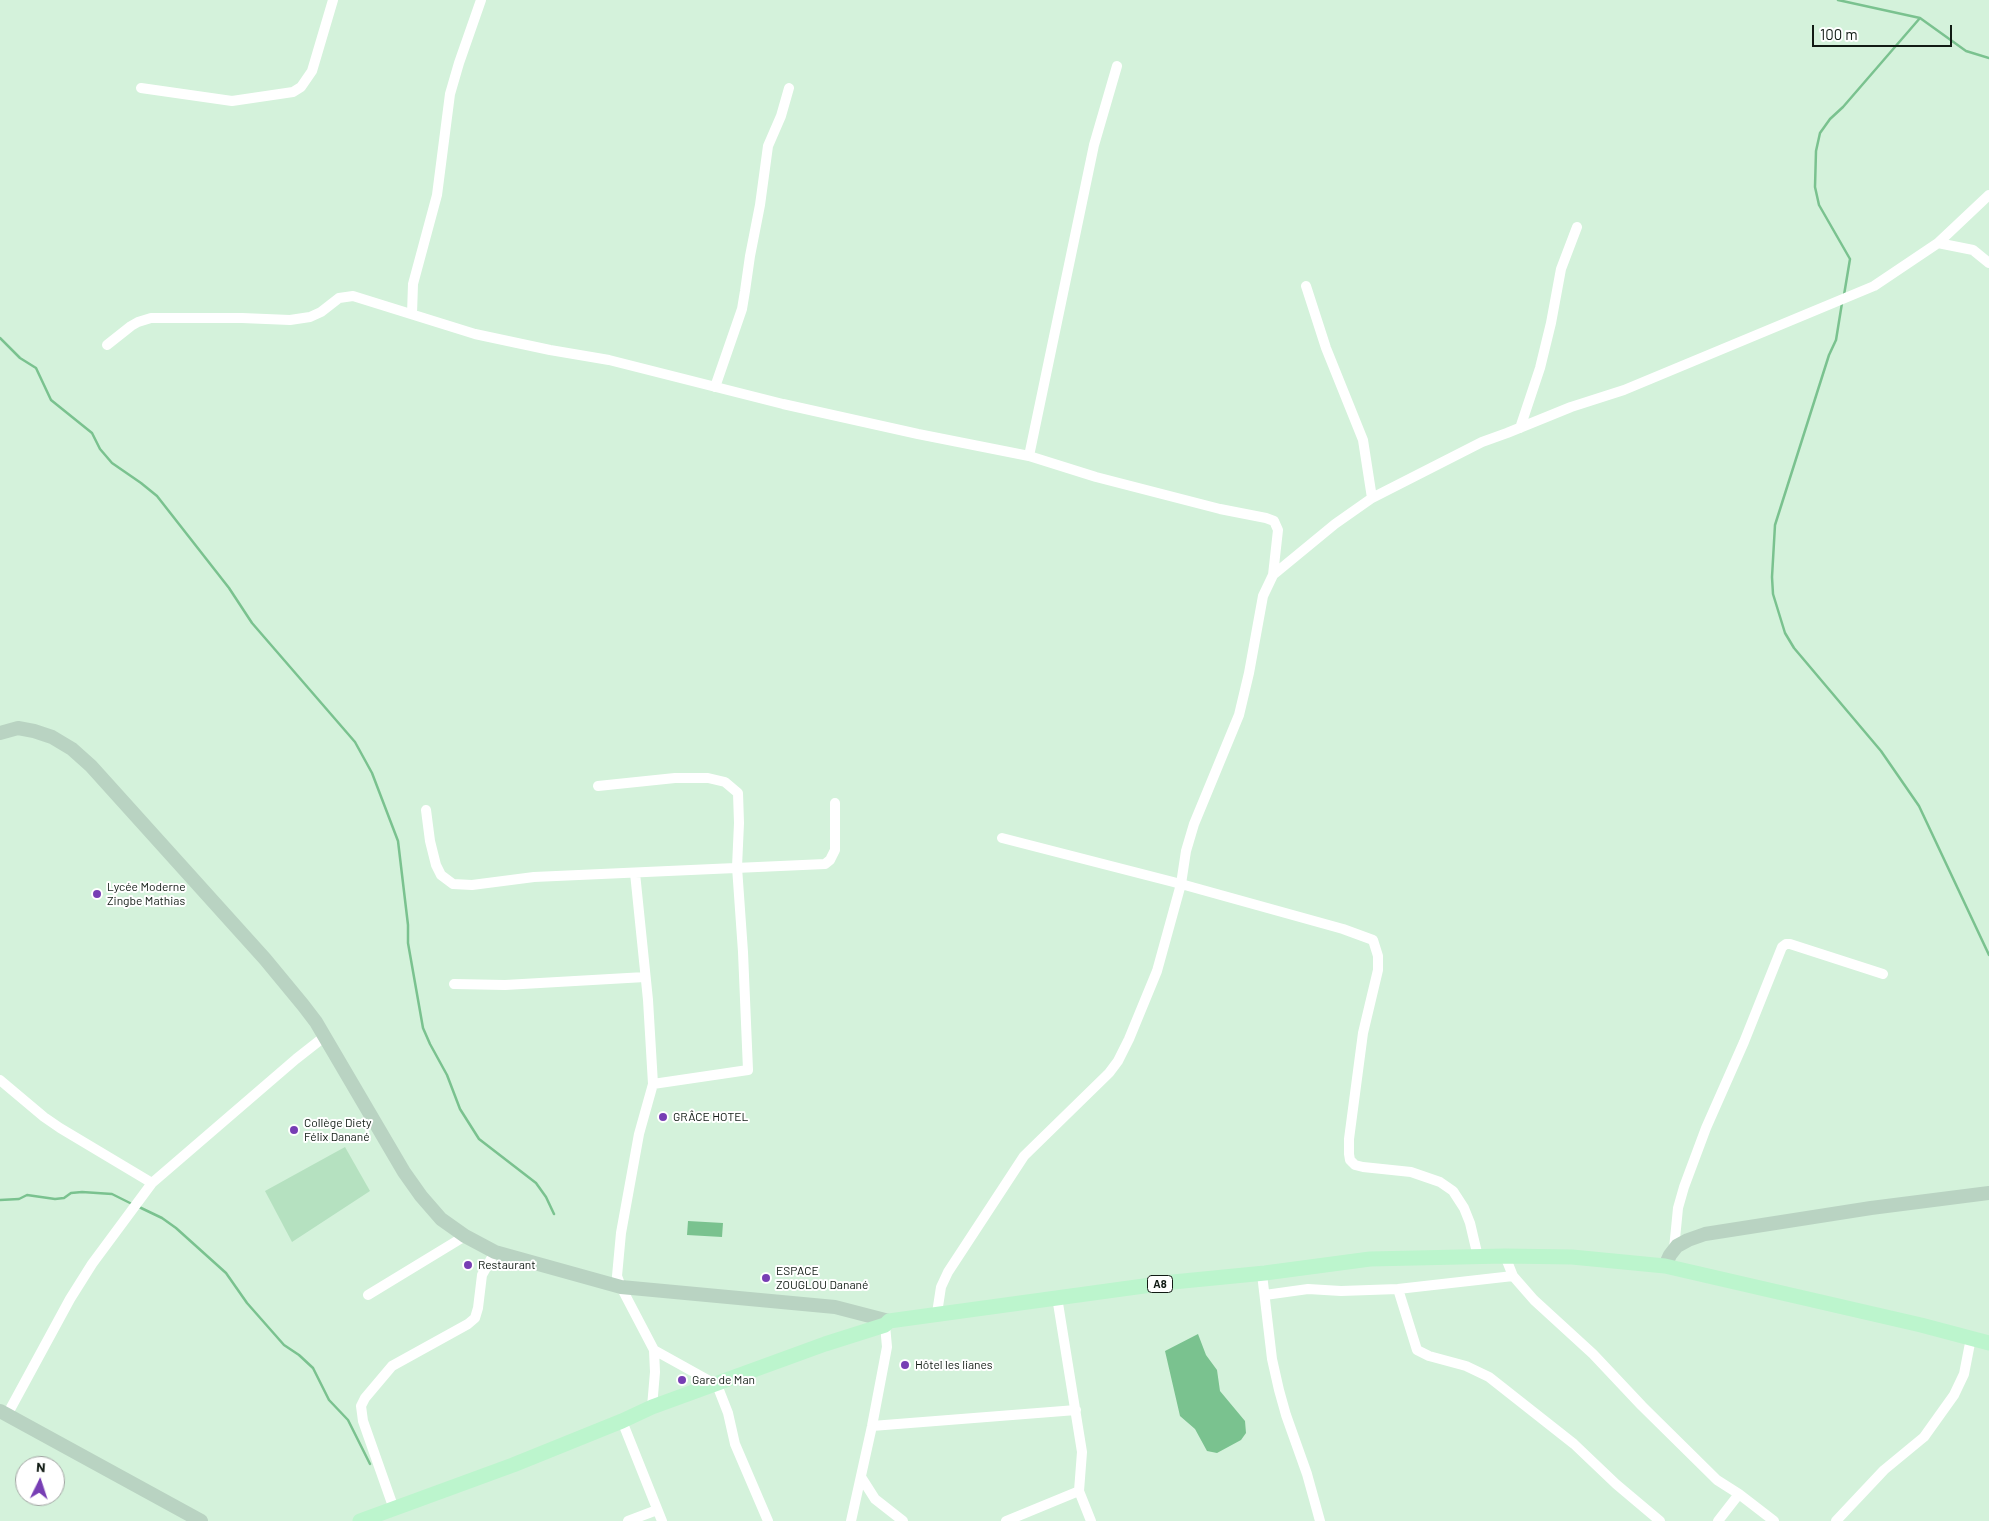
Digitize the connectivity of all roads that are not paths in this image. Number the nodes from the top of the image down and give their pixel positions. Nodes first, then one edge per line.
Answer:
1 (333, 0) edge
2 (482, 0) edge
3 (1118, 66) dead end
4 (141, 88) dead end
5 (789, 88) dead end
6 (1989, 195) edge
7 (1577, 227) dead end
8 (1938, 243) junction
9 (1989, 263) edge
10 (1306, 286) dead end
11 (412, 314) junction
12 (107, 345) dead end
13 (716, 387) junction
14 (1520, 428) junction
15 (1030, 456) junction
16 (1372, 498) junction
17 (1273, 575) junction
18 (0, 733) edge
19 (598, 786) dead end
20 (835, 803) dead end
21 (426, 810) dead end
22 (1002, 838) dead end
23 (737, 867) junction
24 (635, 873) junction
25 (1182, 884) junction
26 (1884, 974) dead end
27 (645, 977) junction
28 (454, 984) dead end
29 (324, 1037) junction
30 (0, 1080) edge
31 (653, 1084) junction
32 (152, 1183) junction
33 (1989, 1193) edge
34 (465, 1236) junction
35 (1674, 1249) junction
36 (495, 1252) junction
37 (1505, 1256) junction
38 (1478, 1257) junction
39 (1665, 1266) junction
40 (1262, 1274) junction
41 (1513, 1276) junction
42 (621, 1287) junction
43 (1398, 1289) junction
44 (368, 1295) dead end
45 (1265, 1295) junction
46 (1058, 1297) junction
47 (937, 1313) junction
48 (887, 1323) junction
49 (1971, 1338) junction
50 (1989, 1343) edge
51 (654, 1350) junction
52 (717, 1385) junction
53 (652, 1407) junction
54 (1076, 1410) junction
55 (4, 1413) edge
56 (622, 1421) junction
57 (872, 1426) junction
58 (861, 1477) junction
59 (1079, 1491) junction
60 (1739, 1494) junction
61 (394, 1509) junction
62 (657, 1510) junction
63 (201, 1521) edge
64 (360, 1521) edge
65 (628, 1521) edge
66 (662, 1521) edge
67 (768, 1521) edge
68 (851, 1521) edge
69 (903, 1521) edge
70 (1008, 1521) edge
71 (1091, 1521) edge
72 (1320, 1521) edge
73 (1660, 1521) edge
74 (1718, 1521) edge
75 (1774, 1521) edge
76 (1836, 1521) edge

1 - 4 street
2 - 11 street
3 - 15 street
5 - 13 street
6 - 8 street
7 - 14 street
8 - 9 street
8 - 14 street
10 - 16 street
11 - 12 street
11 - 13 street
13 - 15 street
14 - 16 street
15 - 17 street
16 - 17 street
17 - 25 street
18 - 29 street
19 - 23 street
20 - 23 street
21 - 24 street
22 - 25 street
23 - 24 street
23 - 31 street
24 - 27 street
25 - 38 street
25 - 47 street
26 - 35 street
27 - 28 street
27 - 31 street
29 - 32 street
29 - 34 street
30 - 32 street
31 - 42 street
32 - 55 street
33 - 35 street
34 - 36 street
34 - 44 street
35 - 39 street
36 - 42 street
36 - 61 street
37 - 38 main road, A8
37 - 39 main road, A8
37 - 41 street
38 - 40 main road, A8
39 - 49 main road, A8
40 - 45 street
40 - 46 main road, A8
41 - 43 street
41 - 60 street
42 - 48 street
42 - 51 street
43 - 45 street
43 - 73 street
45 - 72 street
46 - 47 main road, A8
46 - 54 street
47 - 48 main road, A8
48 - 52 main road, A8
48 - 57 street
49 - 50 main road, A8
49 - 76 street
51 - 52 street
51 - 53 street
52 - 53 main road, A8
52 - 67 street
53 - 56 main road, A8
54 - 57 street
54 - 59 street
55 - 63 street
56 - 61 main road, A8
56 - 62 street
57 - 58 street
58 - 68 street
58 - 69 street
59 - 70 street
59 - 71 street
60 - 74 street
60 - 75 street
61 - 64 main road, A8
62 - 65 street
62 - 66 street

